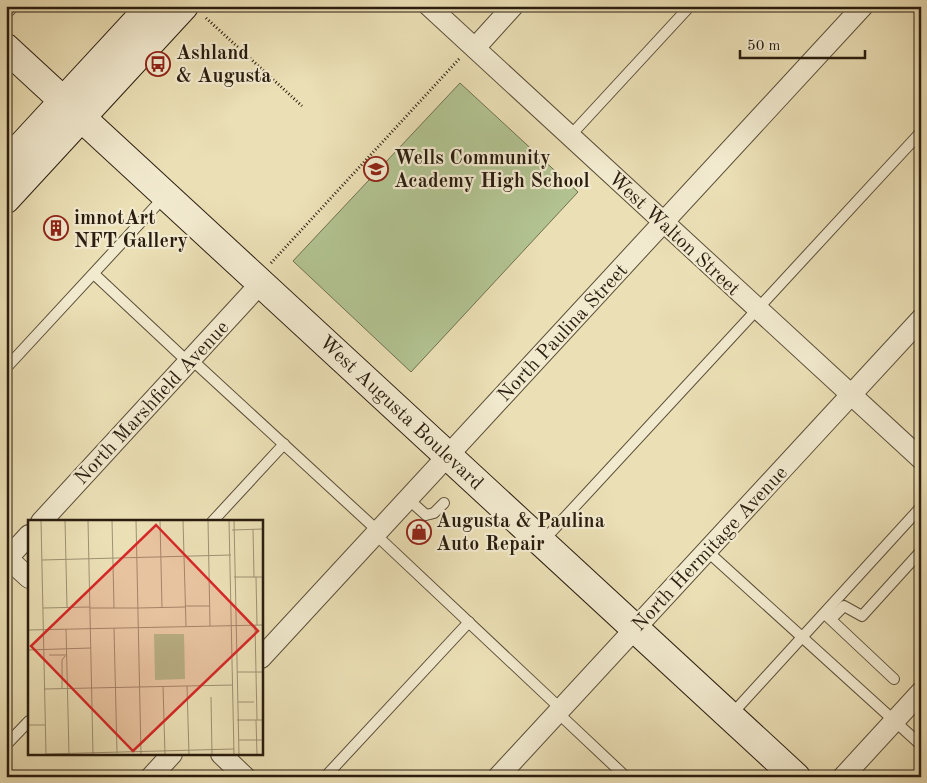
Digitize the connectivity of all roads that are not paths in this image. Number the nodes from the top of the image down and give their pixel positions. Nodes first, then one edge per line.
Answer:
1 (14, 6) edge
2 (151, 6) edge
3 (429, 6) edge
4 (514, 6) edge
5 (690, 6) edge
6 (863, 6) edge
7 (195, 12) edge
8 (6, 14) edge
9 (6, 48) edge
10 (467, 53) junction
11 (72, 109) junction
12 (921, 132) edge
13 (570, 136) junction
14 (6, 163) edge
15 (166, 196) junction
16 (6, 199) edge
17 (664, 222) junction
18 (266, 273) junction
19 (94, 274) junction
20 (758, 309) junction
21 (921, 319) edge
22 (190, 360) junction
23 (6, 368) edge
24 (851, 395) junction
25 (284, 444) junction
26 (448, 456) junction
27 (921, 459) edge
28 (408, 498) junction
29 (444, 503) dead end
30 (921, 507) edge
31 (43, 520) edge
32 (214, 520) edge
33 (377, 533) junction
34 (28, 536) edge
35 (542, 542) junction
36 (707, 551) junction
37 (921, 551) edge
38 (7, 558) edge
39 (28, 577) edge
40 (828, 616) junction
41 (469, 622) junction
42 (635, 628) junction
43 (803, 638) junction
44 (262, 657) edge
45 (894, 679) dead end
46 (921, 692) edge
47 (559, 711) junction
48 (731, 716) junction
49 (894, 721) junction
50 (28, 722) edge
51 (6, 745) edge
52 (921, 745) edge
53 (170, 756) edge
54 (222, 756) edge
55 (151, 777) edge
56 (245, 777) edge
57 (325, 777) edge
58 (498, 777) edge
59 (626, 777) edge
60 (796, 777) edge
61 (843, 777) edge

1 - 8 lane
2 - 11 street
3 - 10 street, West Walton Street
4 - 10 street
5 - 13 lane
6 - 17 street, North Paulina Street
7 - 11 street
9 - 11 street, West Augusta Boulevard
10 - 13 street, West Walton Street
11 - 14 street
11 - 15 street, West Augusta Boulevard
11 - 16 street
12 - 20 lane
13 - 17 street, West Walton Street
15 - 18 street, West Augusta Boulevard
15 - 19 lane
17 - 20 street, West Walton Street
17 - 26 street, North Paulina Street
18 - 22 street, North Marshfield Avenue
18 - 26 street, West Augusta Boulevard
19 - 22 lane
19 - 23 lane
20 - 24 street, West Walton Street
20 - 35 lane
21 - 24 street, North Hermitage Avenue
22 - 25 lane
22 - 31 street, North Marshfield Avenue
24 - 27 street, West Walton Street
24 - 36 street, North Hermitage Avenue
25 - 32 lane
25 - 33 lane
26 - 28 street, North Paulina Street
26 - 35 street, West Augusta Boulevard
28 - 29 lane
28 - 33 street, North Paulina Street
30 - 40 lane
33 - 41 lane
33 - 44 street, North Paulina Street
34 - 38 street
35 - 42 street, West Augusta Boulevard
36 - 42 street, North Hermitage Avenue
36 - 43 lane
37 - 40 lane
38 - 39 street
40 - 43 lane
40 - 45 lane
41 - 47 lane
41 - 57 lane
42 - 47 street, North Hermitage Avenue
42 - 48 street, West Augusta Boulevard
43 - 48 lane
43 - 49 lane
46 - 49 street
47 - 58 street, North Hermitage Avenue
47 - 59 lane
48 - 60 street, West Augusta Boulevard
49 - 52 lane
49 - 61 street
50 - 51 lane
53 - 55 street
54 - 56 street

